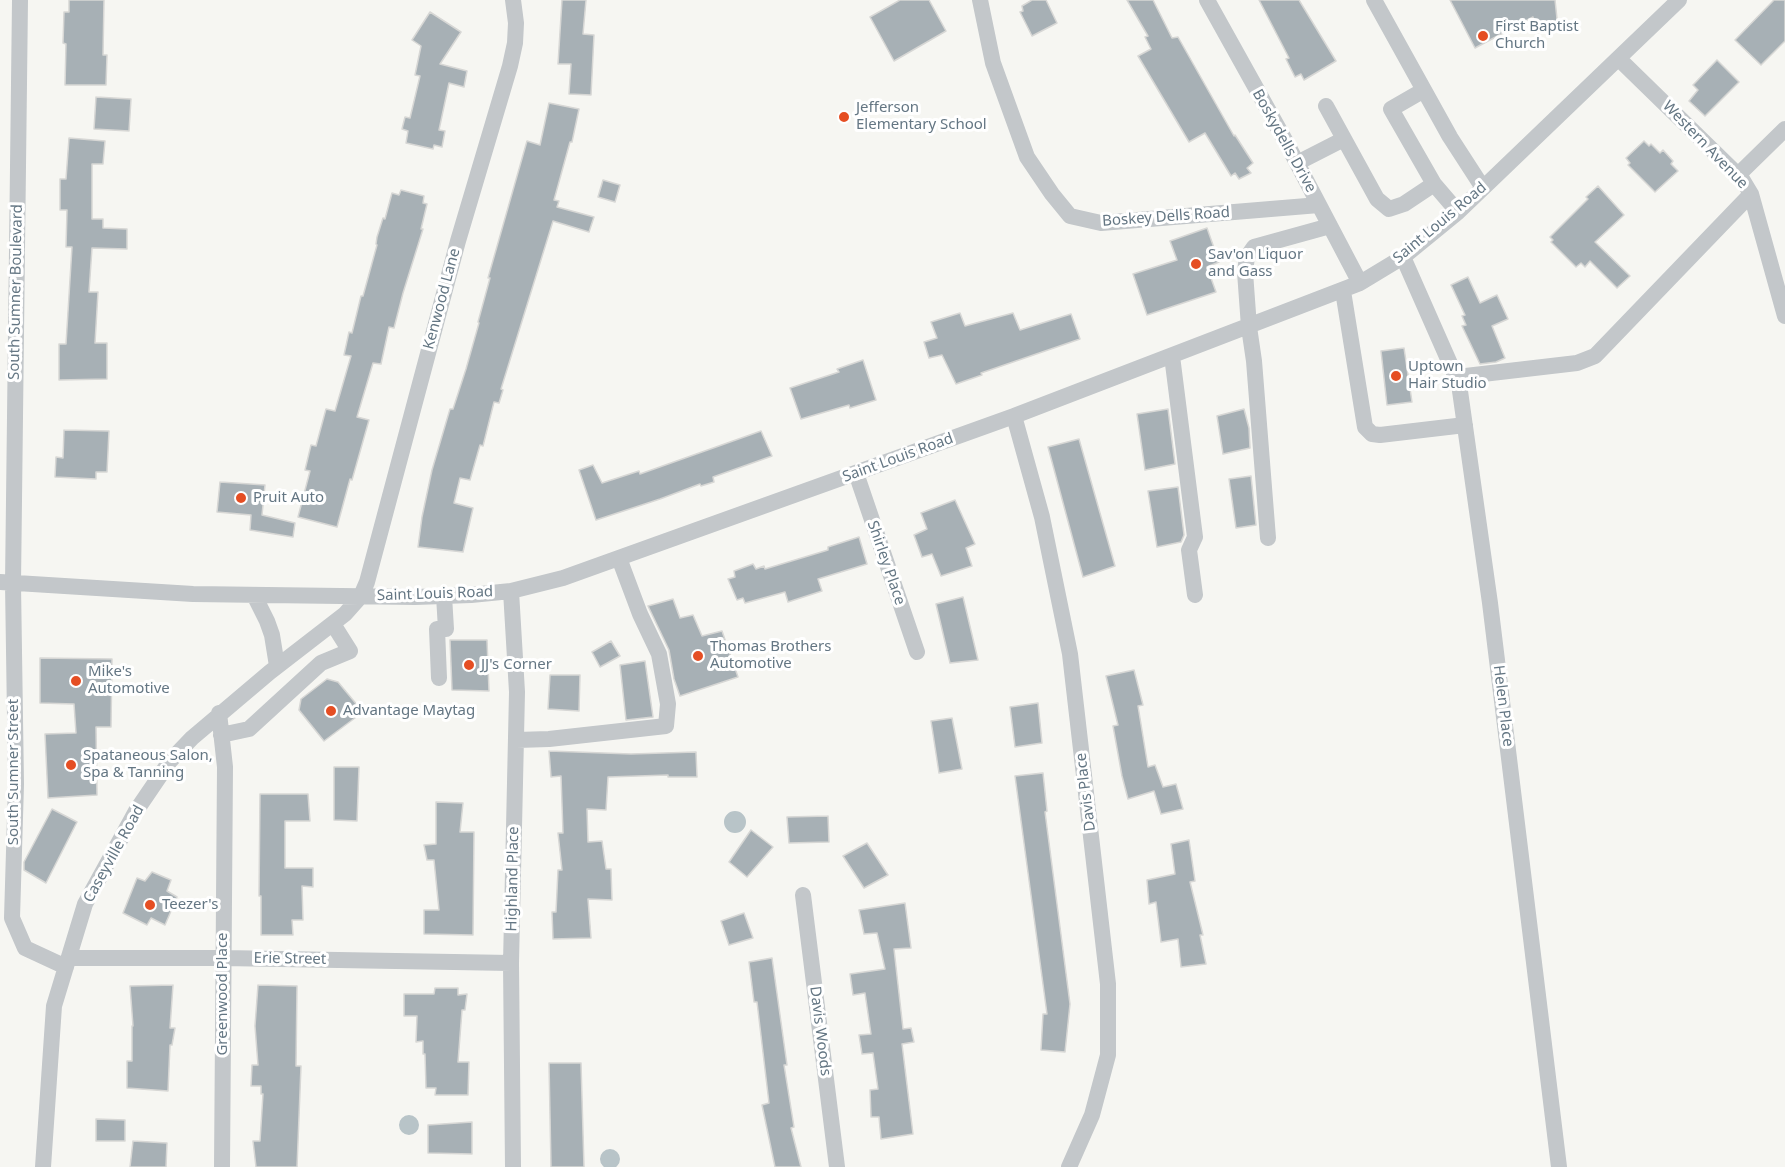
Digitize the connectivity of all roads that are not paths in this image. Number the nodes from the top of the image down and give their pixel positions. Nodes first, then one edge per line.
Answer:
1 (20, 0) edge
2 (513, 0) edge
3 (980, 0) edge
4 (1207, 0) edge
5 (1374, 0) edge
6 (1679, 0) edge
7 (1618, 59) junction
8 (1424, 90) junction
9 (1326, 106) dead end
10 (1785, 129) edge
11 (1344, 139) junction
12 (1297, 163) junction
13 (1738, 175) junction
14 (1434, 184) junction
15 (1483, 188) junction
16 (1751, 194) junction
17 (1319, 205) junction
18 (1458, 212) junction
19 (1330, 226) junction
20 (1403, 257) junction
21 (1360, 283) junction
22 (1343, 291) junction
23 (1785, 316) edge
24 (1249, 327) junction
25 (1173, 356) junction
26 (1457, 376) junction
27 (1014, 416) junction
28 (1465, 424) junction
29 (856, 473) junction
30 (1268, 538) dead end
31 (619, 558) junction
32 (6, 583) edge
33 (511, 591) junction
34 (254, 595) junction
35 (1195, 595) dead end
36 (361, 596) junction
37 (444, 596) junction
38 (333, 624) junction
39 (917, 652) dead end
40 (277, 666) junction
41 (439, 678) dead end
42 (250, 687) junction
43 (268, 710) junction
44 (219, 713) junction
45 (8, 722) edge
46 (221, 735) junction
47 (517, 740) junction
48 (804, 895) dead end
49 (223, 958) junction
50 (68, 963) junction
51 (511, 963) junction
52 (43, 1167) edge
53 (222, 1167) edge
54 (513, 1167) edge
55 (837, 1167) edge
56 (1069, 1167) edge
57 (1559, 1167) edge

1 - 32 street, South Sumner Boulevard
2 - 36 street, Kenwood Lane
3 - 17 street, Boskey Dells Road
4 - 12 street, Boskydells Drive
5 - 8 street
6 - 7 street, Saint Louis Road
7 - 13 street, Western Avenue
7 - 15 street, Saint Louis Road
8 - 14 street
8 - 15 street
9 - 11 street
10 - 13 street
11 - 12 street
11 - 14 street
12 - 17 street, Boskydells Drive
13 - 16 street, Western Avenue
14 - 18 street
15 - 18 street, Saint Louis Road
16 - 23 street, Western Avenue
16 - 26 street
17 - 19 street, Boskydells Drive
18 - 20 street, Saint Louis Road
19 - 21 street, Boskydells Drive
19 - 24 street
20 - 21 street, Saint Louis Road
20 - 26 street, Helen Place
21 - 22 street, Saint Louis Road
22 - 24 street, Saint Louis Road
22 - 28 street
24 - 25 street, Saint Louis Road
24 - 30 street
25 - 27 street, Saint Louis Road
25 - 35 street
26 - 28 street, Helen Place
27 - 29 street, Saint Louis Road
27 - 56 street, Davis Place
28 - 57 street, Helen Place
29 - 31 street, Saint Louis Road
29 - 39 street, Shirley Place
31 - 33 street, Saint Louis Road
31 - 47 street
32 - 34 street, Saint Louis Road
32 - 45 street, South Sumner Street
33 - 37 street, Saint Louis Road
33 - 47 street, Highland Place
34 - 36 street, Saint Louis Road
34 - 40 street
36 - 37 street, Saint Louis Road
36 - 38 street, Caseyville Road
37 - 41 street
38 - 40 street, Caseyville Road
38 - 43 street
40 - 42 street, Caseyville Road
42 - 43 street
42 - 44 street, Caseyville Road
43 - 46 street
44 - 46 street, Greenwood Place
44 - 50 street, Caseyville Road
45 - 50 street, South Sumner Street
46 - 49 street, Greenwood Place
47 - 51 street, Highland Place
48 - 55 street, Davis Woods
49 - 50 street, Erie Street
49 - 51 street, Erie Street
49 - 53 street, Greenwood Place
50 - 52 street, Caseyville Road
51 - 54 street, Highland Place

